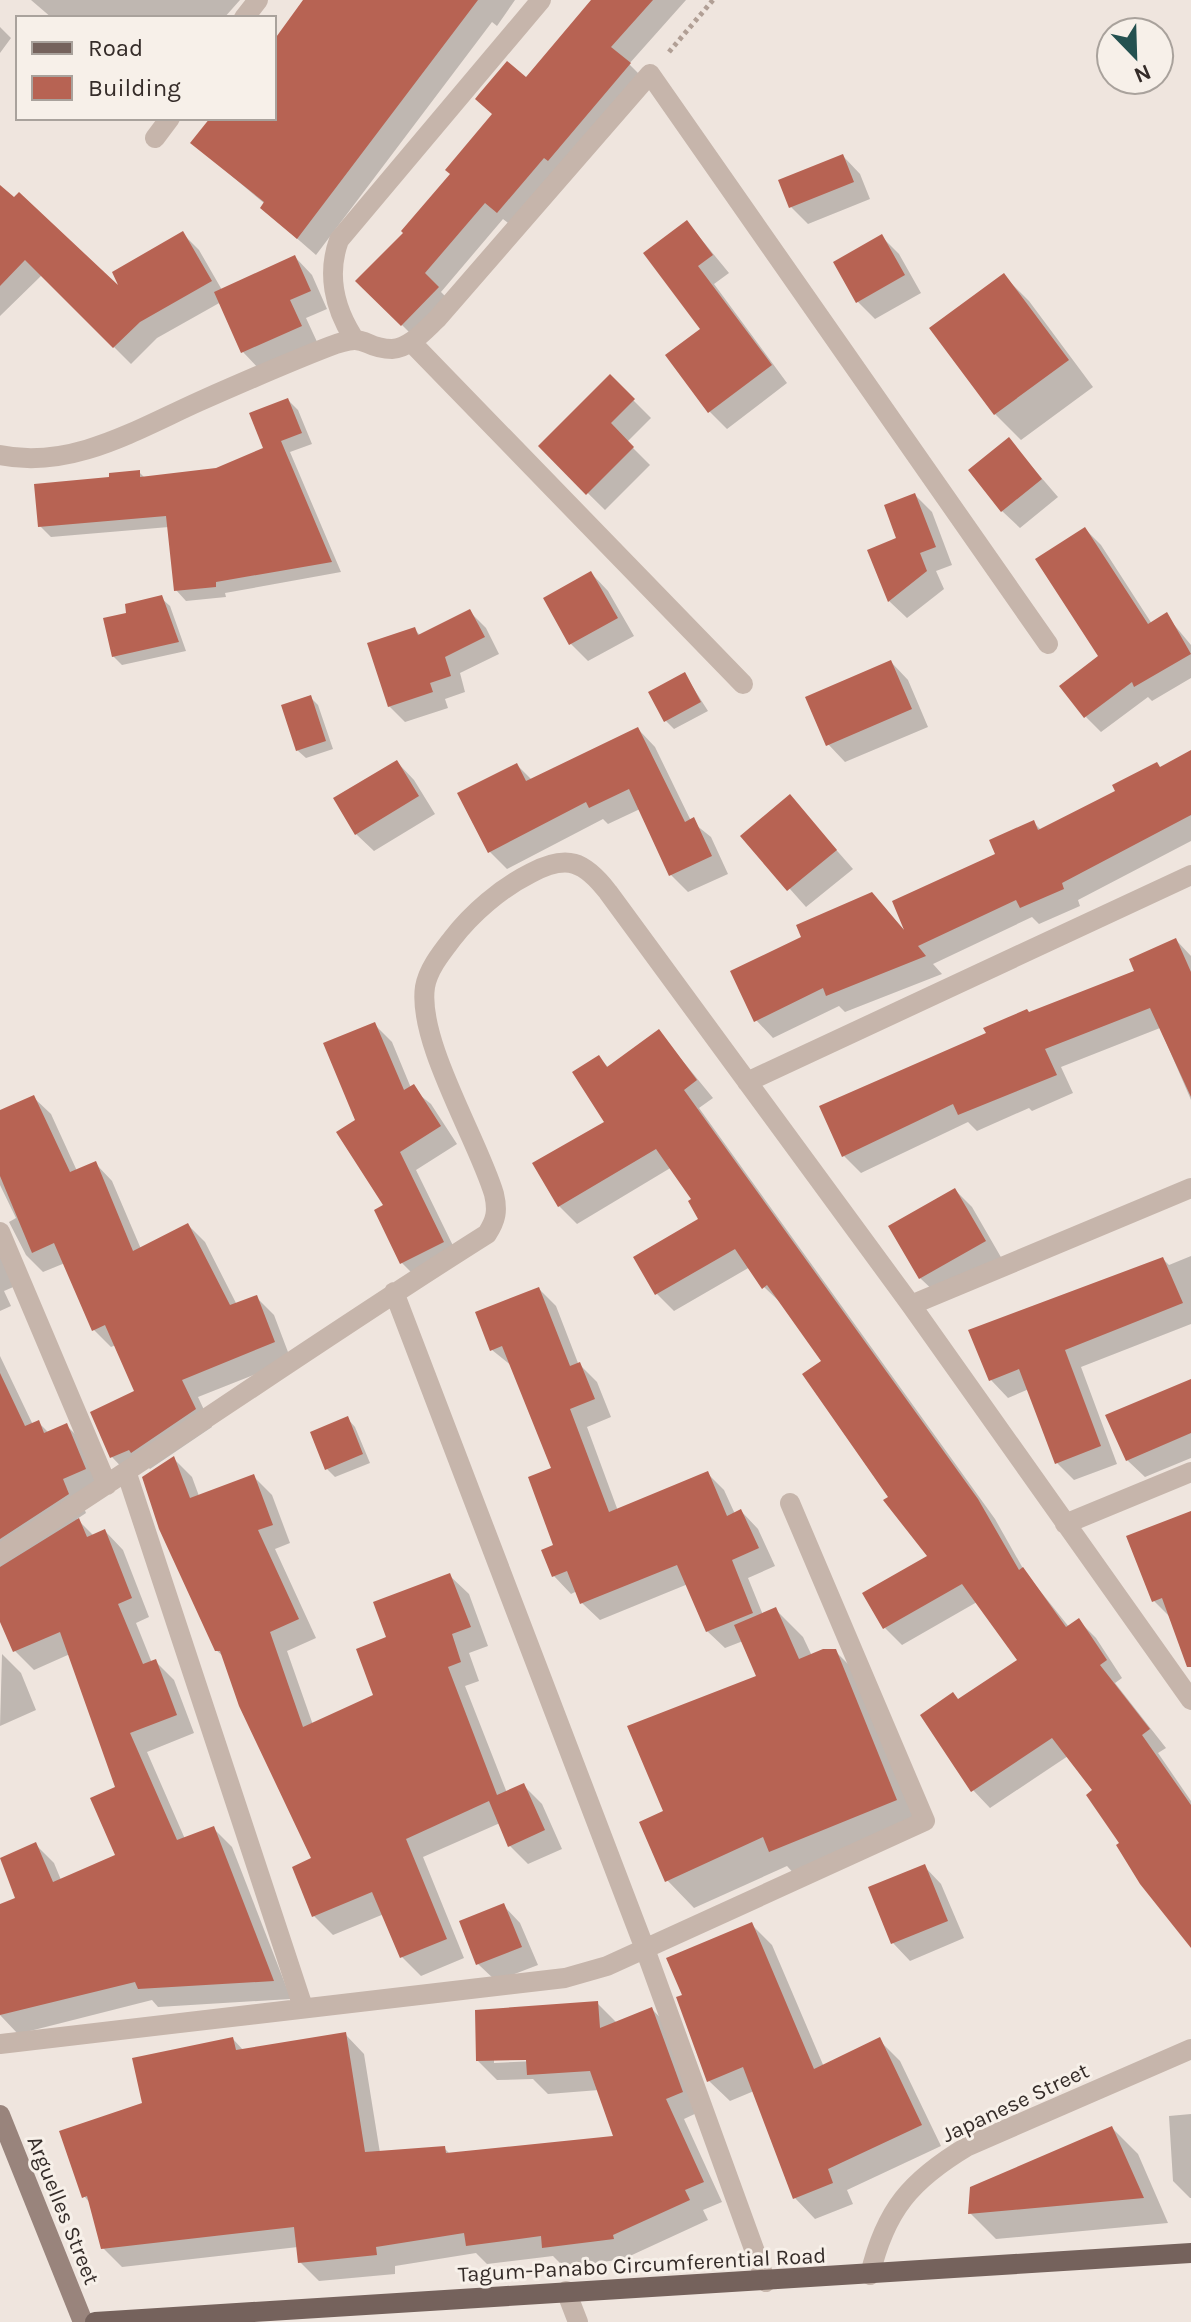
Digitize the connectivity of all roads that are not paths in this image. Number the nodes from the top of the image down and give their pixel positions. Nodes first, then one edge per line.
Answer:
1 (258, 0) edge
2 (541, 0) edge
3 (246, 16) edge
4 (168, 120) edge
5 (155, 138) dead end
6 (353, 337) junction
7 (411, 342) junction
8 (0, 455) edge
9 (1048, 644) dead end
10 (743, 684) dead end
11 (1191, 875) edge
12 (747, 1082) junction
13 (1191, 1188) edge
14 (0, 1232) edge
15 (394, 1292) junction
16 (911, 1305) junction
17 (1191, 1472) edge
18 (127, 1474) junction
19 (107, 1485) junction
20 (790, 1503) dead end
21 (1065, 1524) junction
22 (0, 1554) edge
23 (1191, 1700) edge
24 (645, 1949) junction
25 (303, 2007) junction
26 (0, 2044) edge
27 (1191, 2049) edge
28 (0, 2115) edge
29 (1191, 2253) edge
30 (870, 2275) junction
31 (766, 2282) junction
32 (566, 2291) junction
33 (260, 2317) edge
34 (83, 2322) edge
35 (95, 2322) edge
36 (578, 2322) edge

1 - 3 street
2 - 6 street
4 - 5 street
6 - 7 street
6 - 8 street
7 - 9 street
7 - 10 street
11 - 12 street
12 - 15 street
12 - 16 street
13 - 16 street
14 - 19 street
15 - 18 street
15 - 24 street
16 - 21 street
17 - 21 street
18 - 19 street
18 - 25 street
19 - 22 street
20 - 24 street
21 - 23 street
24 - 25 street
24 - 31 street
25 - 26 street
27 - 30 street, Japanese Street
28 - 34 street, Arguelles Street
29 - 30 main road, Tagum-Panabo Circumferential Road
30 - 31 main road, Tagum-Panabo Circumferential Road
31 - 32 main road, Tagum-Panabo Circumferential Road
32 - 33 main road, Tagum-Panabo Circumferential Road
32 - 36 street
33 - 35 main road, Tagum-Panabo Circumferential Road

